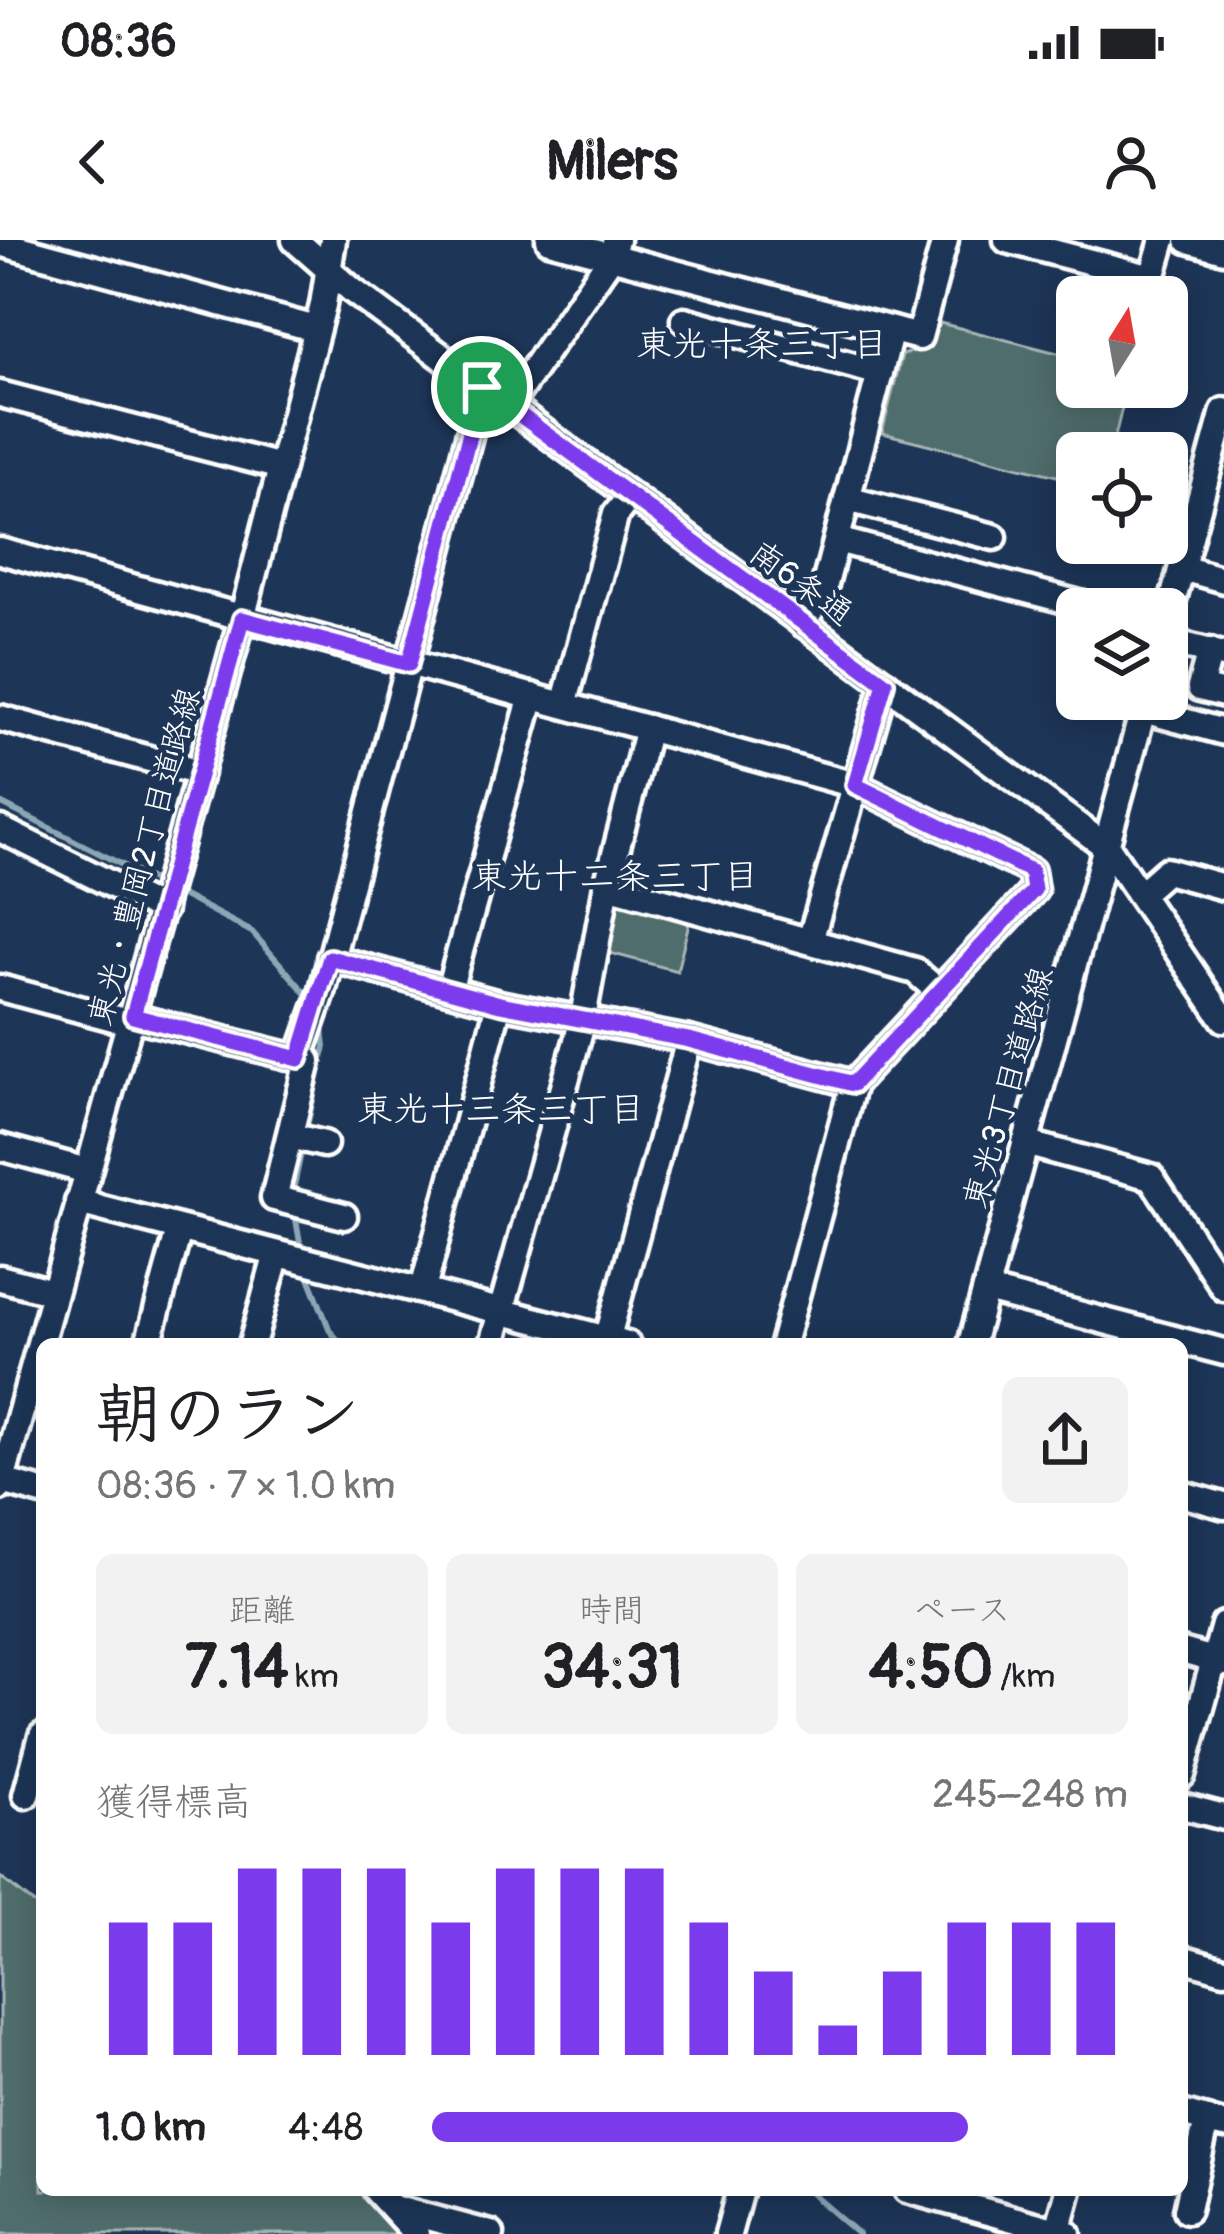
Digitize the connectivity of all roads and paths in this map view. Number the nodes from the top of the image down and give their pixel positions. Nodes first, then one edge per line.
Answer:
1 (295, 240) edge
2 (333, 240) edge
3 (548, 240) edge
4 (946, 240) edge
5 (1007, 240) edge
6 (1163, 240) edge
7 (1188, 240) edge
8 (0, 243) edge
9 (39, 247) edge
10 (613, 249) edge
11 (1224, 250) edge
12 (326, 268) junction
13 (684, 320) dead end
14 (316, 329) junction
15 (891, 330) junction
16 (880, 373) junction
17 (482, 387) junction
18 (0, 394) edge
19 (508, 406) junction
20 (1224, 411) edge
21 (281, 467) junction
22 (630, 496) junction
23 (848, 499) junction
24 (994, 537) dead end
25 (837, 540) junction
26 (0, 551) edge
27 (1182, 568) junction
28 (1224, 580) edge
29 (1176, 588) edge
30 (1056, 598) edge
31 (242, 619) junction
32 (802, 622) junction
33 (1217, 653) edge
34 (409, 664) junction
35 (885, 683) junction
36 (532, 696) junction
37 (1224, 696) edge
38 (564, 705) junction
39 (0, 718) edge
40 (1188, 719) edge
41 (1141, 720) edge
42 (648, 728) junction
43 (1220, 731) edge
44 (200, 773) junction
45 (855, 785) junction
46 (0, 829) edge
47 (1108, 848) junction
48 (607, 885) junction
49 (1224, 887) edge
50 (1140, 894) junction
51 (167, 895) junction
52 (810, 941) junction
53 (330, 958) junction
54 (0, 988) edge
55 (449, 990) junction
56 (938, 991) junction
57 (500, 1004) junction
58 (1224, 1018) edge
59 (132, 1020) junction
60 (582, 1023) junction
61 (689, 1040) junction
62 (299, 1059) junction
63 (853, 1084) junction
64 (1025, 1143) junction
65 (0, 1147) edge
66 (87, 1171) junction
67 (78, 1202) junction
68 (344, 1216) dead end
69 (179, 1230) junction
70 (293, 1261) junction
71 (0, 1278) edge
72 (423, 1288) junction
73 (1224, 1288) edge
74 (986, 1290) junction
75 (53, 1292) junction
76 (502, 1310) junction
77 (40, 1338) edge
78 (150, 1338) edge
79 (255, 1338) edge
80 (494, 1338) edge
81 (600, 1338) edge
82 (615, 1338) edge
83 (785, 1338) edge
84 (973, 1338) edge
85 (1170, 1338) edge
86 (1188, 1343) edge
87 (1224, 1352) edge
88 (36, 1354) edge
89 (0, 1384) edge
90 (26, 1391) junction
91 (1, 1484) edge
92 (36, 1491) edge
93 (1188, 1496) edge
94 (1224, 1506) edge
95 (1224, 1625) edge
96 (1188, 1653) edge
97 (1219, 1661) edge
98 (1188, 1757) edge
99 (0, 1787) edge
100 (34, 1797) edge
101 (1188, 1808) edge
102 (1224, 1817) edge
103 (1188, 1960) edge
104 (1224, 1970) edge
105 (1216, 2123) edge
106 (738, 2196) edge
107 (928, 2196) edge
108 (1068, 2196) edge
109 (384, 2199) edge
110 (1187, 2210) dead end
111 (1061, 2233) edge
112 (416, 2234) edge
113 (491, 2234) edge
114 (728, 2234) edge

1 - 12 street, 南6条通
2 - 12 street, 東光・豊岡2丁目道路線
3 - 10 street
4 - 15 street
5 - 6 street
7 - 11 street
8 - 9 street
9 - 14 street
10 - 15 street
10 - 19 street
12 - 14 street, 東光・豊岡2丁目道路線
12 - 17 street, 南6条通
13 - 16 street
14 - 21 street, 東光・豊岡2丁目道路線
15 - 16 street
16 - 23 street
17 - 19 street, 南6条通
17 - 34 street
18 - 21 street
19 - 22 street, 南6条通
20 - 27 street
21 - 31 street, 東光・豊岡2丁目道路線
22 - 32 street, 南6条通
22 - 38 street
23 - 24 street
23 - 25 street
25 - 30 street
25 - 32 street
26 - 31 street
27 - 28 street
27 - 29 street
31 - 34 street
31 - 44 street, 東光・豊岡2丁目道路線
32 - 35 street, 南6条通
33 - 37 street
34 - 36 street
34 - 53 street
35 - 45 street
35 - 47 street, 南6条通
36 - 38 street
36 - 55 street
37 - 43 street
38 - 42 street
39 - 44 street
40 - 43 street
41 - 47 street, 東光3丁目道路線
42 - 45 street
42 - 48 street
44 - 51 street, 東光・豊岡2丁目道路線
45 - 52 street
45 - 56 street
46 - 51 street
47 - 50 street, 南6条通
47 - 64 street, 東光3丁目道路線
48 - 52 street
48 - 60 street
49 - 50 street
50 - 58 street, 南6条通
51 - 59 street, 東光・豊岡2丁目道路線
52 - 56 street
53 - 55 street
53 - 62 street
54 - 59 street
55 - 57 street
56 - 63 street
57 - 60 street
57 - 72 street
59 - 62 street
59 - 66 street, 東光・豊岡2丁目道路線
60 - 61 street
60 - 76 street
61 - 63 street
61 - 82 street
62 - 68 street
63 - 83 street
64 - 73 street
64 - 74 street, 東光3丁目道路線
65 - 66 street
66 - 67 street, 東光・豊岡2丁目道路線
67 - 69 street
67 - 75 street, 東光・豊岡2丁目道路線
69 - 70 street
69 - 78 street
70 - 72 street
70 - 79 street
71 - 75 street
72 - 76 street
74 - 84 street, 東光3丁目道路線
74 - 85 street
75 - 77 street, 東光・豊岡2丁目道路線
76 - 80 street
76 - 81 street
86 - 87 street
88 - 90 street, 東光・豊岡2丁目道路線
89 - 90 street
90 - 91 street, 東光・豊岡2丁目道路線
91 - 92 street
93 - 94 street
95 - 97 street
96 - 97 street
97 - 98 street
99 - 100 street
101 - 102 street
103 - 104 street
105 - 110 street
106 - 114 street
107 - 111 street
108 - 111 street
109 - 112 street
109 - 113 street

